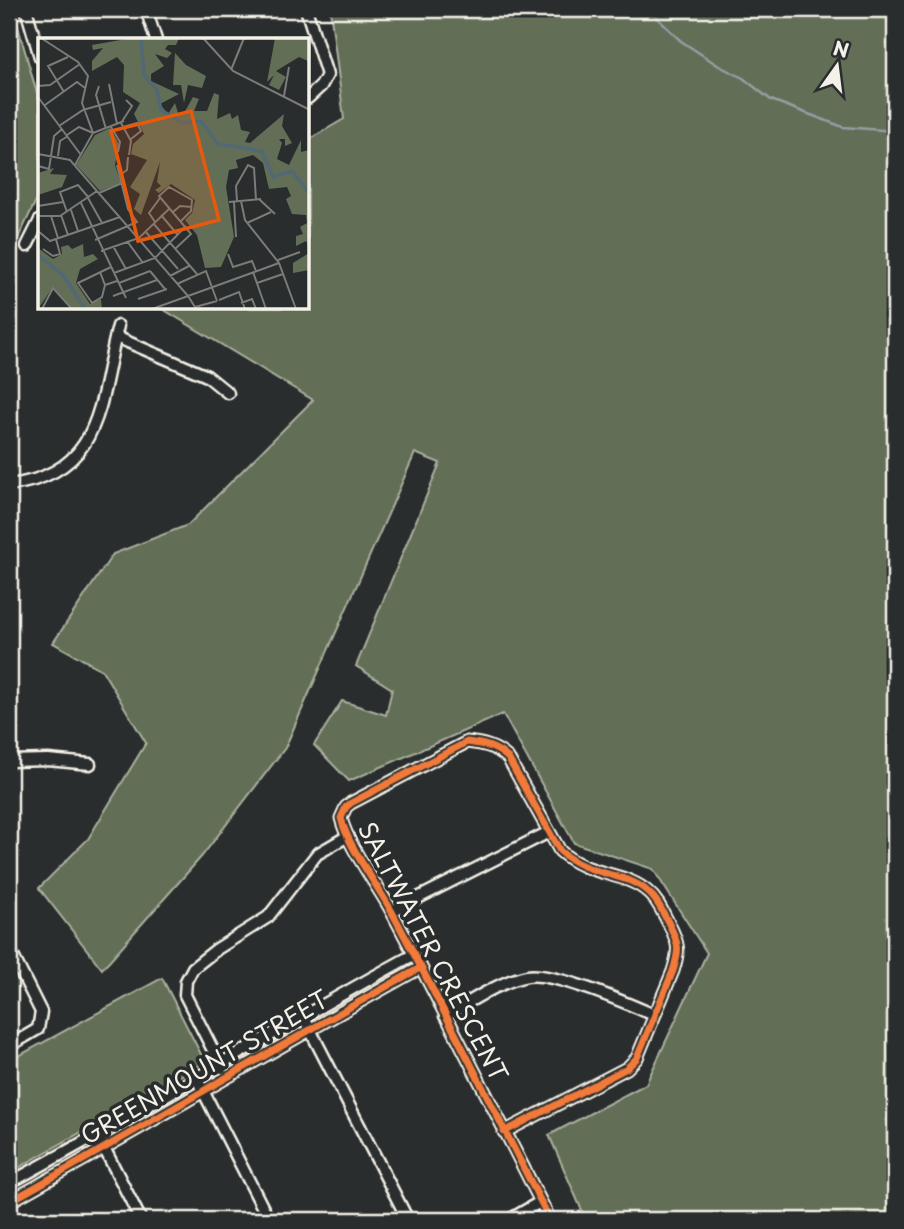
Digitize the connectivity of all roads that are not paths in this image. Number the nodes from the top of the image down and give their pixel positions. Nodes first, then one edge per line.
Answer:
1 (26, 9) edge
2 (146, 9) edge
3 (306, 9) edge
4 (155, 38) edge
5 (38, 50) edge
6 (310, 96) edge
7 (38, 224) edge
8 (27, 246) dead end
9 (228, 393) dead end
10 (9, 485) edge
11 (9, 761) edge
12 (90, 764) dead end
13 (549, 832) junction
14 (348, 835) junction
15 (392, 911) junction
16 (9, 948) edge
17 (414, 955) junction
18 (420, 968) junction
19 (654, 1015) junction
20 (303, 1016) junction
21 (445, 1016) junction
22 (309, 1029) junction
23 (9, 1046) edge
24 (220, 1065) junction
25 (226, 1077) junction
26 (197, 1079) junction
27 (204, 1092) junction
28 (504, 1132) junction
29 (98, 1136) junction
30 (104, 1149) junction
31 (9, 1184) edge
32 (9, 1199) edge
33 (540, 1202) junction
34 (9, 1213) edge
35 (12, 1220) edge
36 (141, 1220) edge
37 (270, 1220) edge
38 (408, 1220) edge
39 (509, 1220) edge
40 (550, 1220) edge

1 - 5 street
2 - 4 street
3 - 6 street
7 - 8 street
9 - 10 street
11 - 12 street
13 - 14 street, SALTWATER CRESCENT
13 - 15 street
13 - 19 street
14 - 15 street, SALTWATER CRESCENT
14 - 24 street
15 - 17 street, SALTWATER CRESCENT
16 - 23 street
17 - 18 street, SALTWATER CRESCENT
17 - 20 street, GREENMOUNT STREET
18 - 21 street, SALTWATER CRESCENT
18 - 22 street, GREENMOUNT STREET
19 - 21 street
19 - 28 street
20 - 22 street
20 - 24 street, GREENMOUNT STREET
21 - 28 street, SALTWATER CRESCENT
22 - 25 street, GREENMOUNT STREET
22 - 38 street
24 - 25 street
24 - 26 street, GREENMOUNT STREET
25 - 27 street, GREENMOUNT STREET
26 - 27 street
26 - 29 street, GREENMOUNT STREET
27 - 30 street, GREENMOUNT STREET
27 - 37 street
28 - 33 street, SALTWATER CRESCENT
29 - 30 street
29 - 31 street, GREENMOUNT STREET
30 - 32 street, GREENMOUNT STREET
30 - 36 street
33 - 39 street
33 - 40 street, SALTWATER CRESCENT
34 - 35 street

